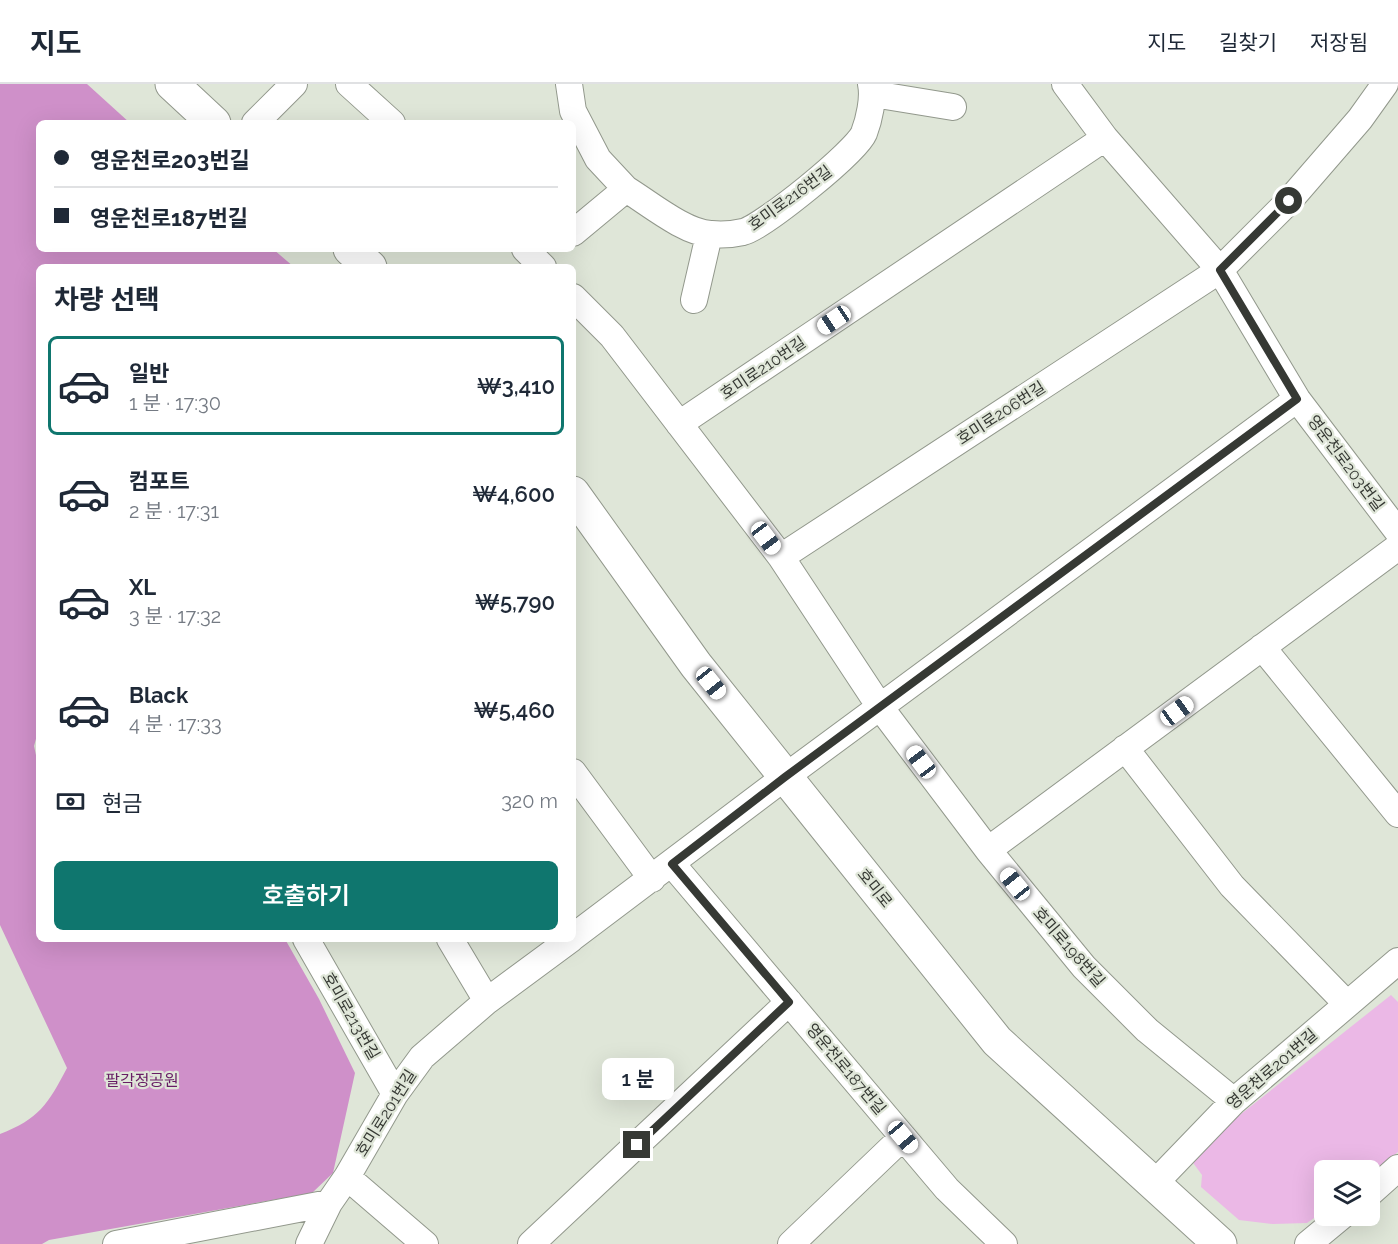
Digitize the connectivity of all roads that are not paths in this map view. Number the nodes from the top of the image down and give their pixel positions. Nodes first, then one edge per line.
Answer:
1 (172, 84) edge
2 (294, 84) edge
3 (349, 84) edge
4 (569, 84) edge
5 (1065, 84) edge
6 (1385, 84) edge
7 (872, 89) edge
8 (953, 107) dead end
9 (211, 120) edge
10 (258, 120) edge
11 (389, 120) edge
12 (1105, 138) junction
13 (626, 189) junction
14 (576, 230) edge
15 (709, 234) junction
16 (353, 252) edge
17 (367, 264) edge
18 (1220, 270) junction
19 (576, 300) edge
20 (694, 300) dead end
21 (1297, 399) junction
22 (679, 424) junction
23 (576, 497) edge
24 (1398, 532) edge
25 (1398, 547) edge
26 (781, 557) junction
27 (1262, 647) junction
28 (880, 707) junction
29 (1125, 748) junction
30 (576, 775) edge
31 (785, 777) junction
32 (1398, 814) edge
33 (988, 850) junction
34 (662, 871) junction
35 (576, 935) edge
36 (308, 942) edge
37 (452, 942) edge
38 (567, 942) edge
39 (1398, 961) edge
40 (487, 1001) junction
41 (789, 1002) junction
42 (1347, 1004) junction
43 (395, 1094) junction
44 (1233, 1101) junction
45 (903, 1137) junction
46 (1398, 1168) edge
47 (347, 1177) junction
48 (1154, 1184) junction
49 (1380, 1184) edge
50 (330, 1203) junction
51 (1330, 1226) edge
52 (116, 1244) edge
53 (309, 1244) edge
54 (424, 1244) edge
55 (531, 1244) edge
56 (791, 1244) edge
57 (1004, 1244) edge
58 (1220, 1244) edge
59 (1308, 1244) edge

1 - 9 street
2 - 10 street
3 - 11 street
4 - 13 street, 호미로216번길
5 - 12 street, 영운천로203번길
6 - 18 street
7 - 8 street
7 - 15 street, 호미로216번길
12 - 18 street, 영운천로203번길
12 - 22 street, 호미로210번길
13 - 14 street
13 - 15 street, 호미로216번길
15 - 20 street
16 - 17 street
18 - 21 street, 영운천로203번길
18 - 26 street, 호미로206번길
19 - 22 street
21 - 24 street, 영운천로203번길
21 - 28 street, 호미로201번길
22 - 26 street, 호미로198번길
23 - 31 street, 호미로
25 - 27 street
26 - 28 street, 호미로198번길
27 - 29 street
27 - 32 street
28 - 31 street, 호미로201번길
28 - 33 street, 호미로198번길
29 - 33 street
29 - 42 street
30 - 34 street
31 - 34 street, 호미로201번길
31 - 48 street, 호미로
33 - 44 street, 호미로198번길
34 - 35 street, 호미로201번길
34 - 41 street, 영운천로187번길
36 - 43 street, 호미로213번길
37 - 40 street
38 - 40 street, 호미로201번길
39 - 42 street, 영운천로201번길
40 - 43 street, 호미로201번길
41 - 45 street, 영운천로187번길
41 - 55 street
42 - 44 street, 영운천로201번길
43 - 47 street, 호미로201번길
44 - 48 street, 영운천로201번길
45 - 56 street
45 - 57 street, 영운천로187번길
46 - 49 street
47 - 50 street, 호미로201번길
47 - 54 street
48 - 58 street, 호미로
50 - 52 street
50 - 53 street, 호미로201번길
51 - 59 street

